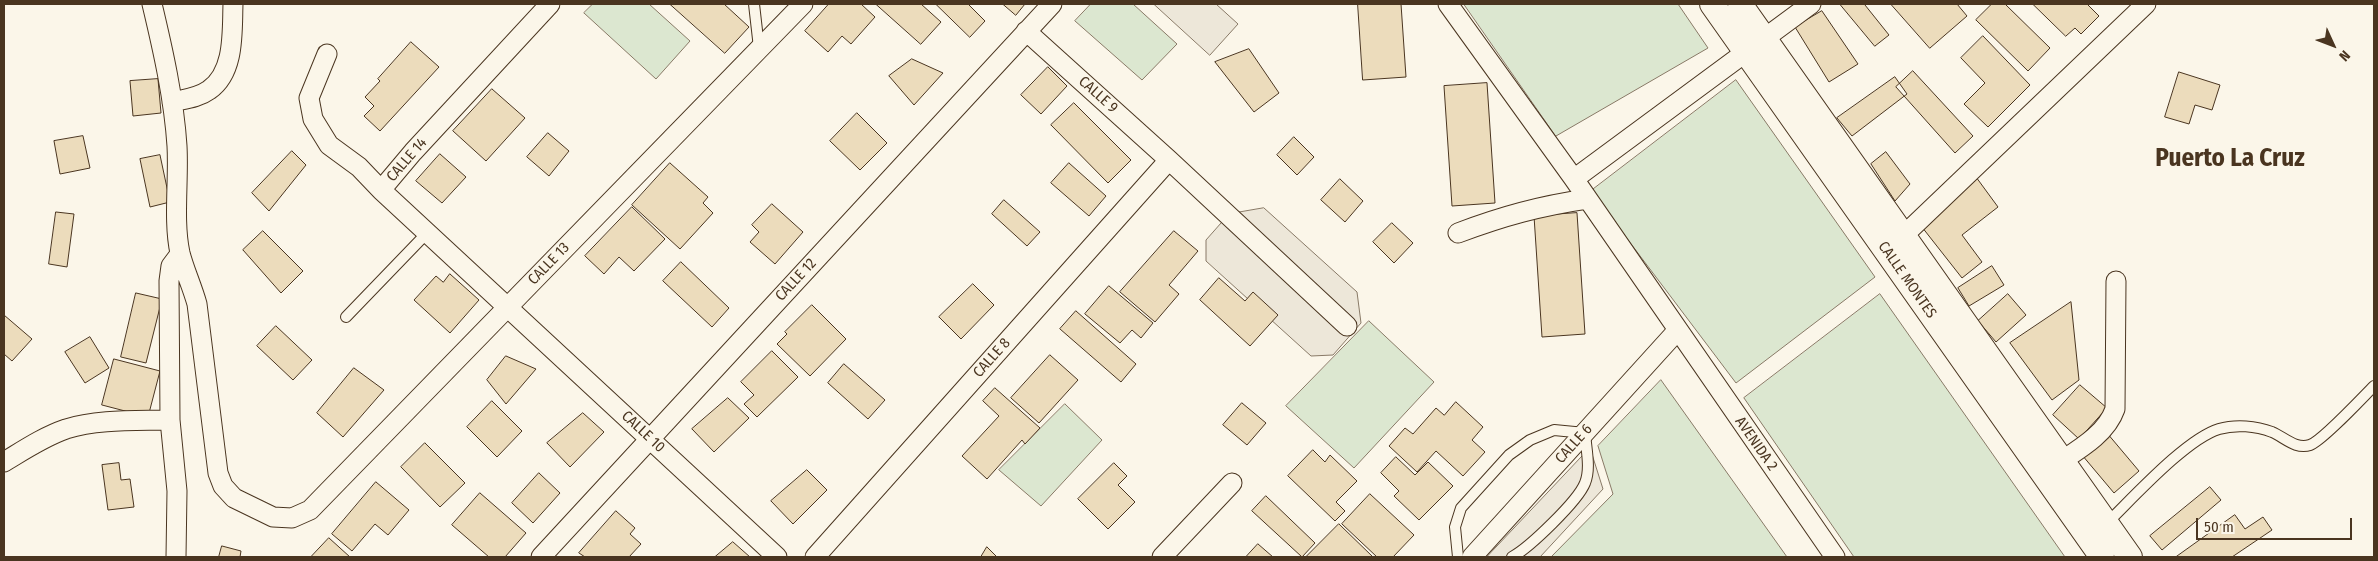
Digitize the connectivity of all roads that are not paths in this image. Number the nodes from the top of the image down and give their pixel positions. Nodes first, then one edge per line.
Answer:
1 (152, 4) edge
2 (233, 4) edge
3 (550, 4) edge
4 (754, 4) edge
5 (803, 4) edge
6 (1052, 4) edge
7 (1448, 4) edge
8 (1712, 4) edge
9 (1740, 4) edge
10 (1811, 4) edge
11 (2146, 4) edge
12 (1026, 31) junction
13 (1755, 45) junction
14 (759, 48) junction
15 (327, 54) dead end
16 (172, 102) junction
17 (1170, 160) junction
18 (1574, 178) junction
19 (381, 190) junction
20 (1587, 199) junction
21 (1458, 233) dead end
22 (426, 234) junction
23 (1903, 236) junction
24 (180, 254) junction
25 (2116, 281) dead end
26 (508, 306) junction
27 (346, 317) dead end
28 (1347, 326) dead end
29 (1677, 331) junction
30 (2374, 386) edge
31 (170, 420) junction
32 (1585, 433) junction
33 (651, 439) junction
34 (2063, 460) junction
35 (4, 462) edge
36 (1232, 483) dead end
37 (2106, 524) junction
38 (176, 557) edge
39 (541, 557) edge
40 (777, 557) edge
41 (815, 557) edge
42 (1162, 557) edge
43 (1458, 557) edge
44 (1472, 557) edge
45 (1512, 557) edge
46 (1835, 557) edge
47 (2102, 557) edge
48 (2130, 557) edge

1 - 16 street
2 - 16 street
3 - 19 street, CALLE 14
4 - 14 lane
5 - 14 street, CALLE 13
6 - 12 street, CALLE 12
7 - 18 street, AVENIDA 2
8 - 13 street, CALLE MONTES
9 - 13 street, CALLE MONTES
10 - 13 street
11 - 23 street
12 - 17 street, CALLE 9
12 - 33 street, CALLE 12
13 - 18 street
13 - 23 street, CALLE MONTES
13 - 47 street, CALLE MONTES
14 - 26 street, CALLE 13
15 - 19 street
16 - 24 street
17 - 28 street, CALLE 9
17 - 41 street, CALLE 8
18 - 20 street, AVENIDA 2
19 - 22 street, CALLE 14
20 - 21 street
20 - 29 street, AVENIDA 2
22 - 26 street, CALLE 14
22 - 27 lane
23 - 34 street, CALLE MONTES
24 - 26 street, CALLE 13
24 - 31 street
25 - 34 street
26 - 33 street, CALLE 10
29 - 32 street, CALLE 6
29 - 46 street, AVENIDA 2
30 - 37 lane
31 - 35 street
31 - 38 street
32 - 43 lane
32 - 44 street, CALLE 6
32 - 45 lane
33 - 39 street, CALLE 12
33 - 40 street, CALLE 10
34 - 37 street, CALLE MONTES
36 - 42 street
37 - 48 street, CALLE MONTES

